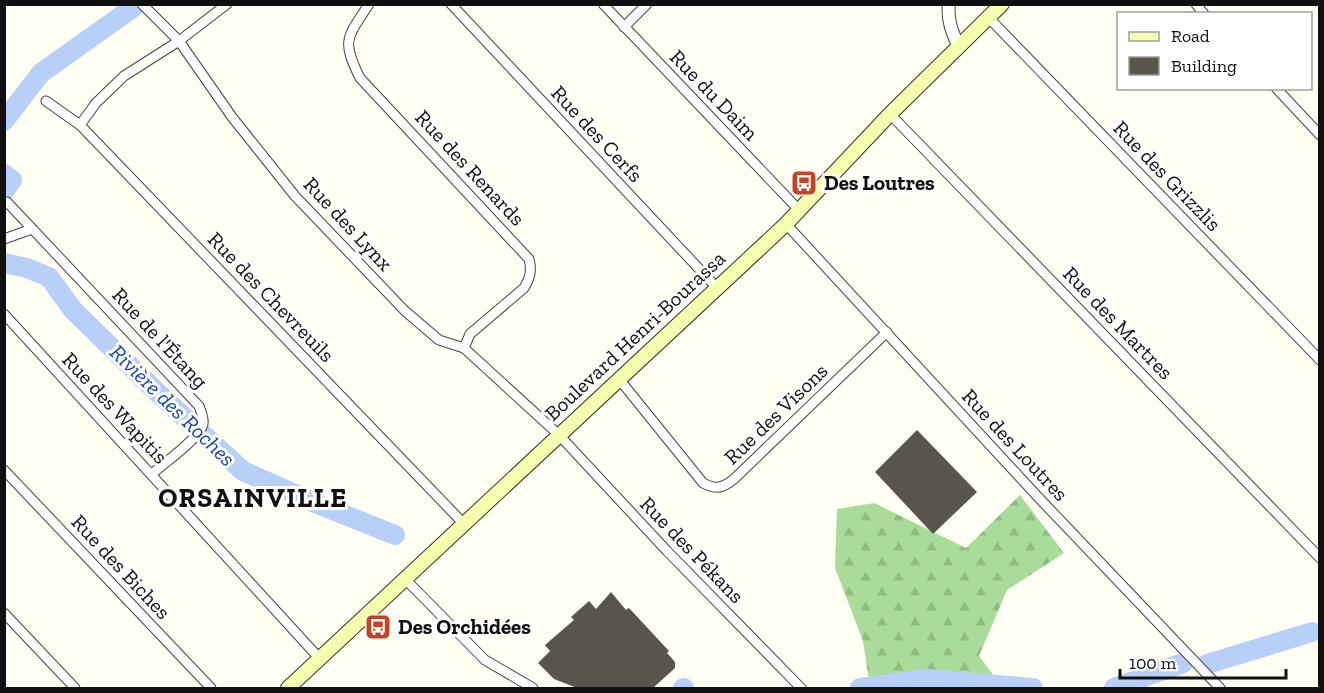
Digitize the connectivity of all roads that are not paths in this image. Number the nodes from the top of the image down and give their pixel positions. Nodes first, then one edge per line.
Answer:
1 (142, 4) edge
2 (226, 4) edge
3 (369, 4) edge
4 (451, 4) edge
5 (603, 4) edge
6 (647, 4) edge
7 (949, 4) edge
8 (1002, 4) edge
9 (988, 17) junction
10 (624, 27) junction
11 (179, 41) junction
12 (958, 45) junction
13 (1278, 90) edge
14 (46, 100) dead end
15 (890, 114) junction
16 (80, 125) junction
17 (1320, 135) edge
18 (7, 202) dead end
19 (799, 210) junction
20 (786, 224) junction
21 (32, 229) junction
22 (4, 239) edge
23 (717, 288) junction
24 (4, 314) edge
25 (887, 332) junction
26 (464, 348) junction
27 (1320, 360) edge
28 (619, 380) junction
29 (560, 435) junction
30 (4, 470) edge
31 (152, 474) junction
32 (464, 524) junction
33 (1320, 558) edge
34 (405, 579) junction
35 (4, 613) edge
36 (320, 659) junction
37 (75, 688) edge
38 (211, 688) edge
39 (288, 688) edge
40 (533, 688) edge
41 (801, 688) edge
42 (1220, 688) edge

1 - 11 street, Rue des Lynx
2 - 11 street
3 - 26 street, Rue des Renards
4 - 23 street, Rue des Cerfs
5 - 10 street, Rue du Daim
6 - 10 street
7 - 12 street
8 - 9 main road, Boulevard Henri-Bourassa
9 - 12 main road, Boulevard Henri-Bourassa
9 - 27 street, Rue des Grizzlis
10 - 19 street, Rue du Daim
11 - 16 street
11 - 26 street, Rue des Lynx
12 - 15 main road, Boulevard Henri-Bourassa
13 - 17 street
14 - 16 street, Rue des Chevreuils
15 - 19 main road, Boulevard Henri-Bourassa
15 - 33 street, Rue des Martres
16 - 32 street, Rue des Chevreuils
18 - 21 street, Rue de l'Étang
19 - 20 main road, Boulevard Henri-Bourassa
20 - 23 main road, Boulevard Henri-Bourassa
20 - 25 street, Rue des Loutres
21 - 22 street
21 - 31 street, Rue de l'Étang
23 - 28 main road, Boulevard Henri-Bourassa
24 - 31 street, Rue des Wapitis
25 - 28 street, Rue des Visons
25 - 42 street, Rue des Loutres
26 - 29 street, Rue des Lynx
28 - 29 main road, Boulevard Henri-Bourassa
29 - 32 main road, Boulevard Henri-Bourassa
29 - 41 street, Rue des Pékans
30 - 38 street, Rue des Biches
31 - 36 street, Rue des Wapitis
32 - 34 main road, Boulevard Henri-Bourassa
34 - 36 main road, Boulevard Henri-Bourassa
34 - 40 street
35 - 37 street
36 - 39 main road, Boulevard Henri-Bourassa

